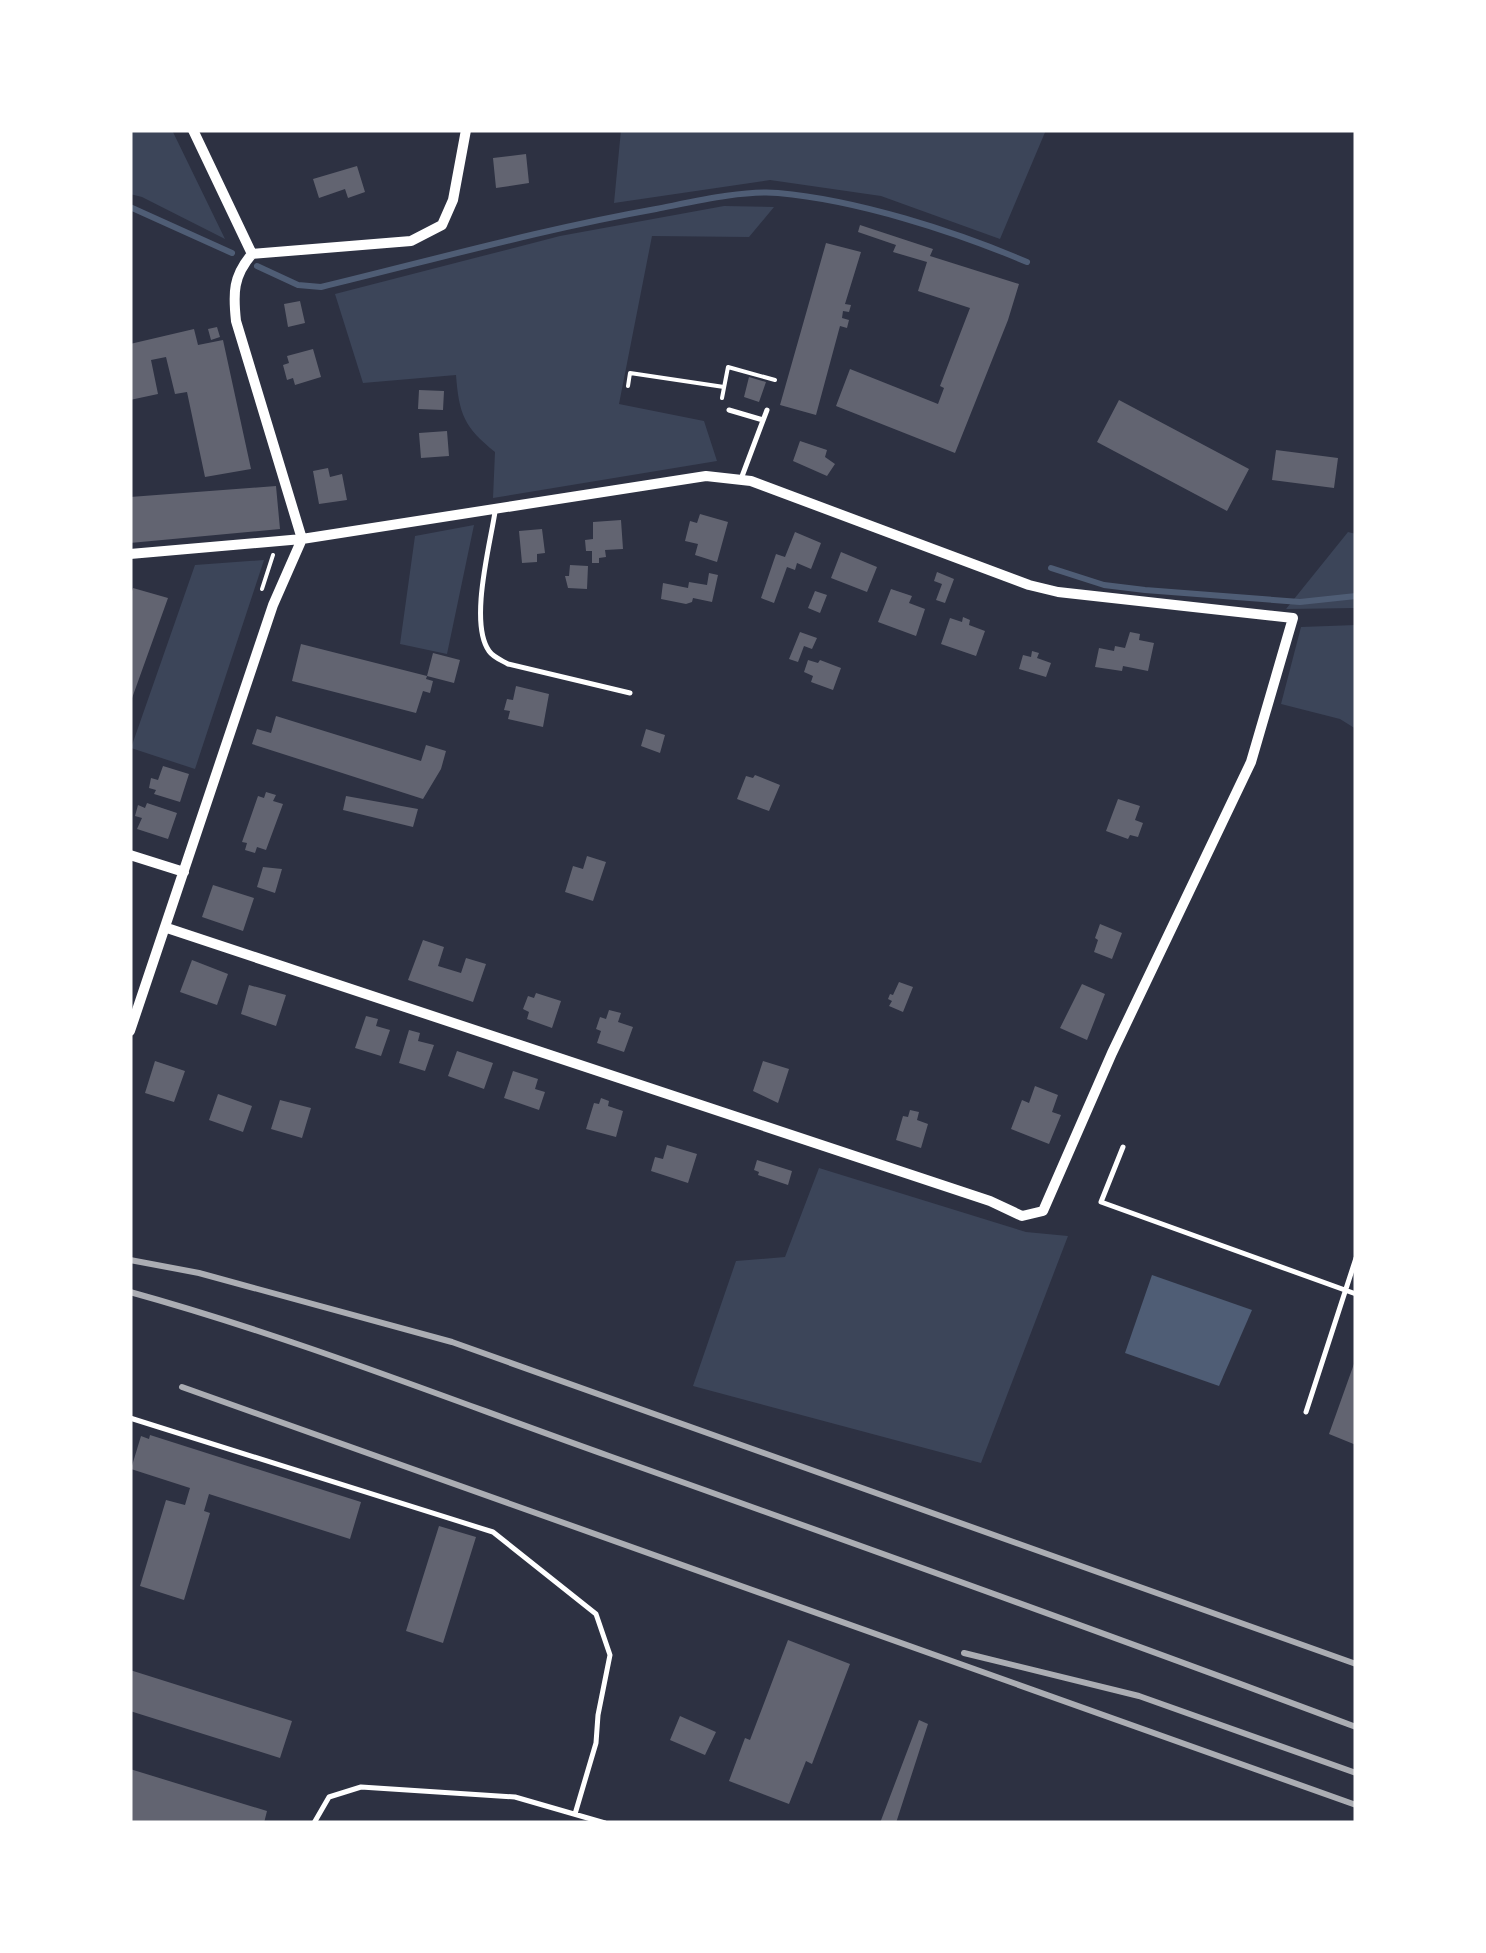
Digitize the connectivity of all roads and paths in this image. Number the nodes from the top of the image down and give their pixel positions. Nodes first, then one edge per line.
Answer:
1 (193, 130) edge
2 (466, 130) edge
3 (252, 254) junction
4 (775, 380) dead end
5 (628, 386) dead end
6 (724, 386) junction
7 (725, 409) joint
8 (766, 410) dead end
9 (763, 420) junction
10 (742, 479) junction
11 (496, 509) junction
12 (302, 538) junction
13 (130, 554) edge
14 (630, 693) dead end
15 (130, 855) edge
16 (184, 872) junction
17 (166, 928) junction
18 (130, 1031) edge
19 (1123, 1146) dead end
20 (1356, 1258) edge
21 (1345, 1291) junction
22 (1356, 1294) edge
23 (1306, 1412) dead end
24 (130, 1418) edge
25 (575, 1814) junction
26 (314, 1823) edge
27 (605, 1823) edge

1 - 3 street
2 - 3 street
3 - 12 street
4 - 6 path
5 - 6 path
6 - 7 path
7 - 9 lane
8 - 9 lane
9 - 10 lane
10 - 11 street
10 - 17 street
11 - 12 street
11 - 14 lane
12 - 13 street
12 - 16 street
15 - 16 street
16 - 17 street
17 - 18 street
19 - 21 lane
20 - 21 lane
21 - 22 lane
21 - 23 lane
24 - 25 lane
25 - 26 lane
25 - 27 lane

